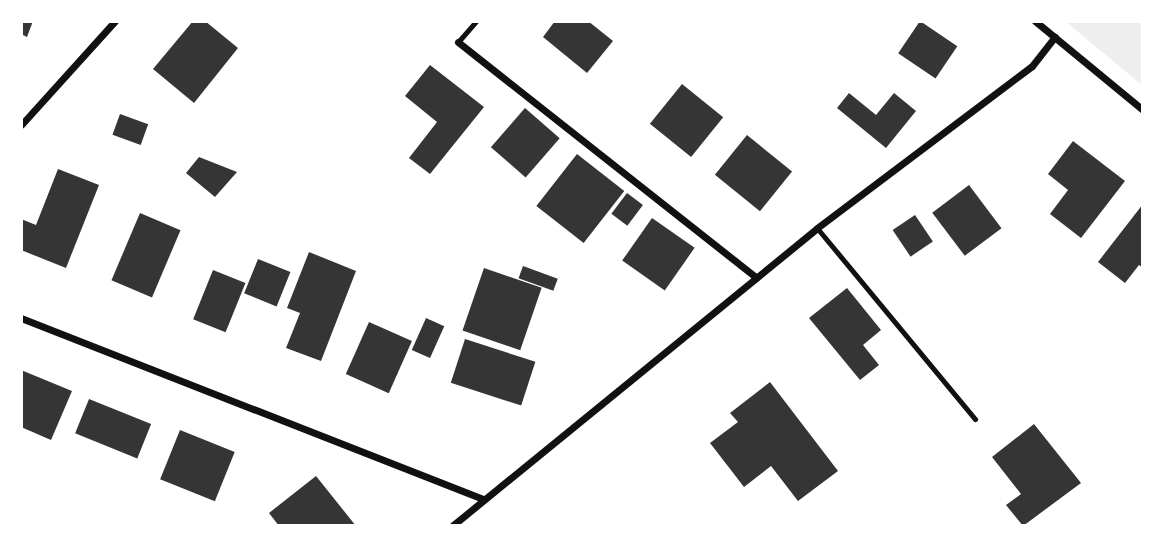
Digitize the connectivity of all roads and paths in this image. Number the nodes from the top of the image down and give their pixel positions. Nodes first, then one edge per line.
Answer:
1 (115, 21) edge
2 (476, 21) edge
3 (1035, 21) edge
4 (1055, 37) junction
5 (458, 42) joint
6 (1143, 110) edge
7 (21, 125) edge
8 (817, 228) junction
9 (756, 277) junction
10 (21, 318) edge
11 (975, 419) dead end
12 (484, 499) junction
13 (452, 526) edge

1 - 7 street
2 - 5 lane
3 - 4 street
4 - 6 street
4 - 8 street
5 - 9 street
8 - 9 street
8 - 11 lane
9 - 12 street
10 - 12 street
12 - 13 street

